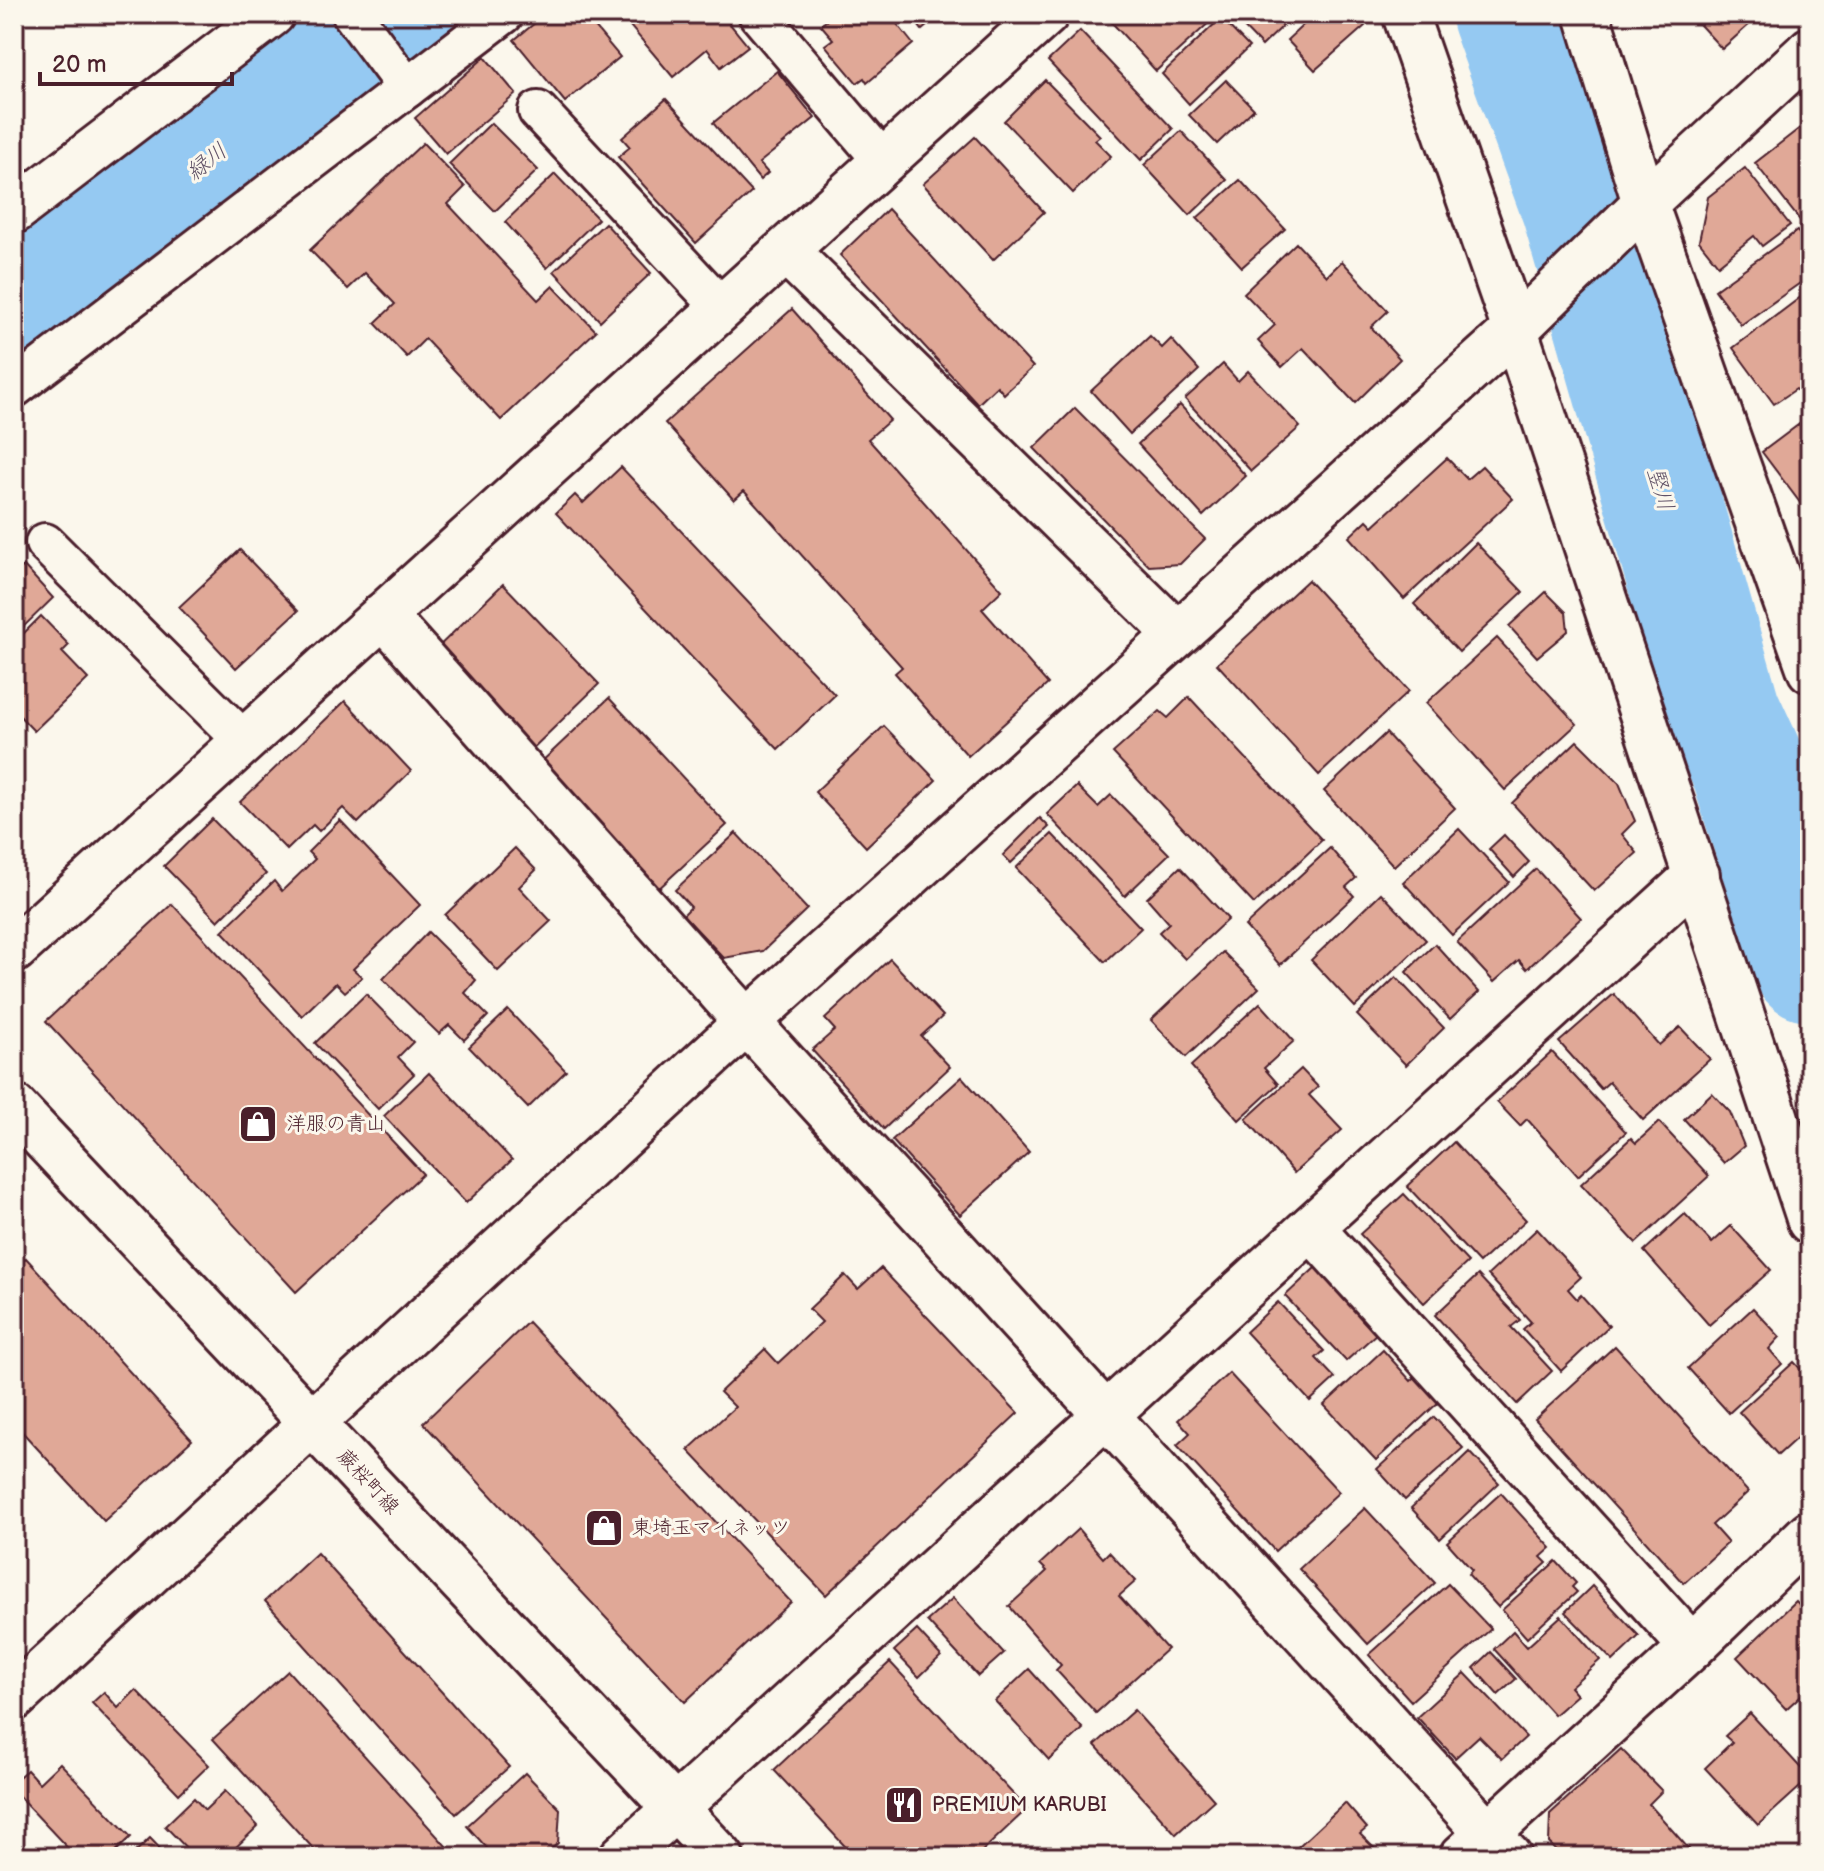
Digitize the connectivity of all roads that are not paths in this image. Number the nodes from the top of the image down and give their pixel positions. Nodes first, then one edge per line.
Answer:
1 (272, 14) edge
2 (352, 14) edge
3 (504, 14) edge
4 (758, 14) edge
5 (1405, 14) edge
6 (1587, 14) edge
7 (1032, 19) edge
8 (1810, 50) edge
9 (407, 88) junction
10 (538, 111) dead end
11 (884, 162) junction
12 (1645, 203) junction
13 (14, 211) edge
14 (786, 251) junction
15 (722, 308) junction
16 (1515, 330) junction
17 (14, 388) edge
18 (45, 543) dead end
19 (383, 615) junction
20 (1177, 634) junction
21 (1810, 670) edge
22 (244, 741) junction
23 (1697, 875) junction
24 (14, 950) edge
25 (747, 1022) junction
26 (14, 1107) edge
27 (1810, 1221) edge
28 (1311, 1228) junction
29 (1105, 1416) junction
30 (312, 1423) junction
31 (1810, 1533) edge
32 (1692, 1647) junction
33 (14, 1698) edge
34 (676, 1807) junction
35 (1486, 1849) edge
36 (622, 1857) edge
37 (721, 1857) edge

1 - 13 street
2 - 9 lane
3 - 9 lane
4 - 11 lane
5 - 16 street
6 - 12 street
7 - 11 street
8 - 12 street
9 - 17 lane
10 - 15 lane
11 - 14 street
12 - 16 street
12 - 21 street
14 - 15 street
14 - 20 street
15 - 19 street
16 - 20 street
16 - 23 street
18 - 22 lane
19 - 22 street
19 - 25 street
20 - 25 street
22 - 24 street
23 - 27 street
23 - 28 street
25 - 29 street
25 - 30 street
26 - 30 street, 蕨桜町線
28 - 29 street
28 - 32 street
29 - 34 street
29 - 35 street
30 - 33 street
30 - 34 street, 蕨桜町線
31 - 32 street
32 - 35 street
34 - 36 street
34 - 37 street, 蕨桜町線

